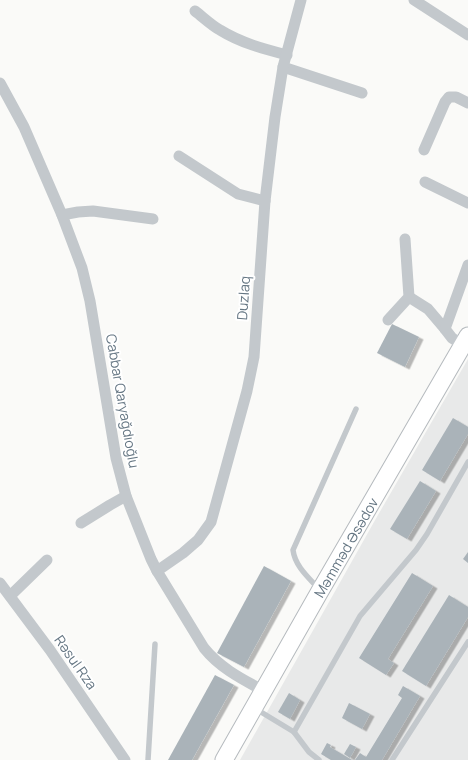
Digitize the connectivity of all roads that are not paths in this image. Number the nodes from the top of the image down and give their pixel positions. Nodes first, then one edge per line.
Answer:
1 (301, 0) edge
2 (414, 0) edge
3 (195, 11) dead end
4 (468, 35) edge
5 (287, 55) junction
6 (283, 67) junction
7 (0, 83) edge
8 (362, 93) dead end
9 (468, 103) edge
10 (424, 150) dead end
11 (179, 156) dead end
12 (425, 182) dead end
13 (265, 202) junction
14 (468, 203) edge
15 (62, 215) junction
16 (153, 219) dead end
17 (405, 239) dead end
18 (468, 265) edge
19 (409, 297) junction
20 (388, 320) dead end
21 (445, 329) junction
22 (465, 340) edge
23 (356, 409) dead end
24 (468, 462) edge
25 (126, 496) junction
26 (81, 523) dead end
27 (47, 560) dead end
28 (157, 571) junction
29 (0, 583) edge
30 (320, 590) junction
31 (10, 596) junction
32 (468, 642) edge
33 (156, 644) dead end
34 (264, 691) junction
35 (254, 708) junction
36 (294, 732) junction
37 (125, 760) edge
38 (148, 760) edge
39 (224, 760) edge
40 (318, 760) edge
41 (392, 760) edge

1 - 5 street, Duzlaq
2 - 4 street
3 - 5 street
5 - 6 street, Duzlaq
6 - 8 street
6 - 13 street, Duzlaq
7 - 15 street, Cabbar Qaryağdıoğlu
9 - 10 street
11 - 13 street
12 - 14 street
13 - 28 street, Duzlaq
15 - 16 street
15 - 25 street, Cabbar Qaryağdıoğlu
17 - 19 street
18 - 21 street
19 - 20 street
19 - 21 street
21 - 22 street
22 - 30 main road, Məmməd Əsədov
23 - 30 lane
24 - 36 lane
25 - 26 street
25 - 28 street, Cabbar Qaryağdıoğlu
27 - 31 street
28 - 34 street, Cabbar Qaryağdıoğlu
29 - 31 street, Rəsul Rza
30 - 34 main road, Məmməd Əsədov
31 - 37 street, Rəsul Rza
32 - 41 lane
33 - 38 lane
34 - 35 main road, Məmməd Əsədov
35 - 36 lane
35 - 39 main road, Məmməd Əsədov
36 - 40 lane

